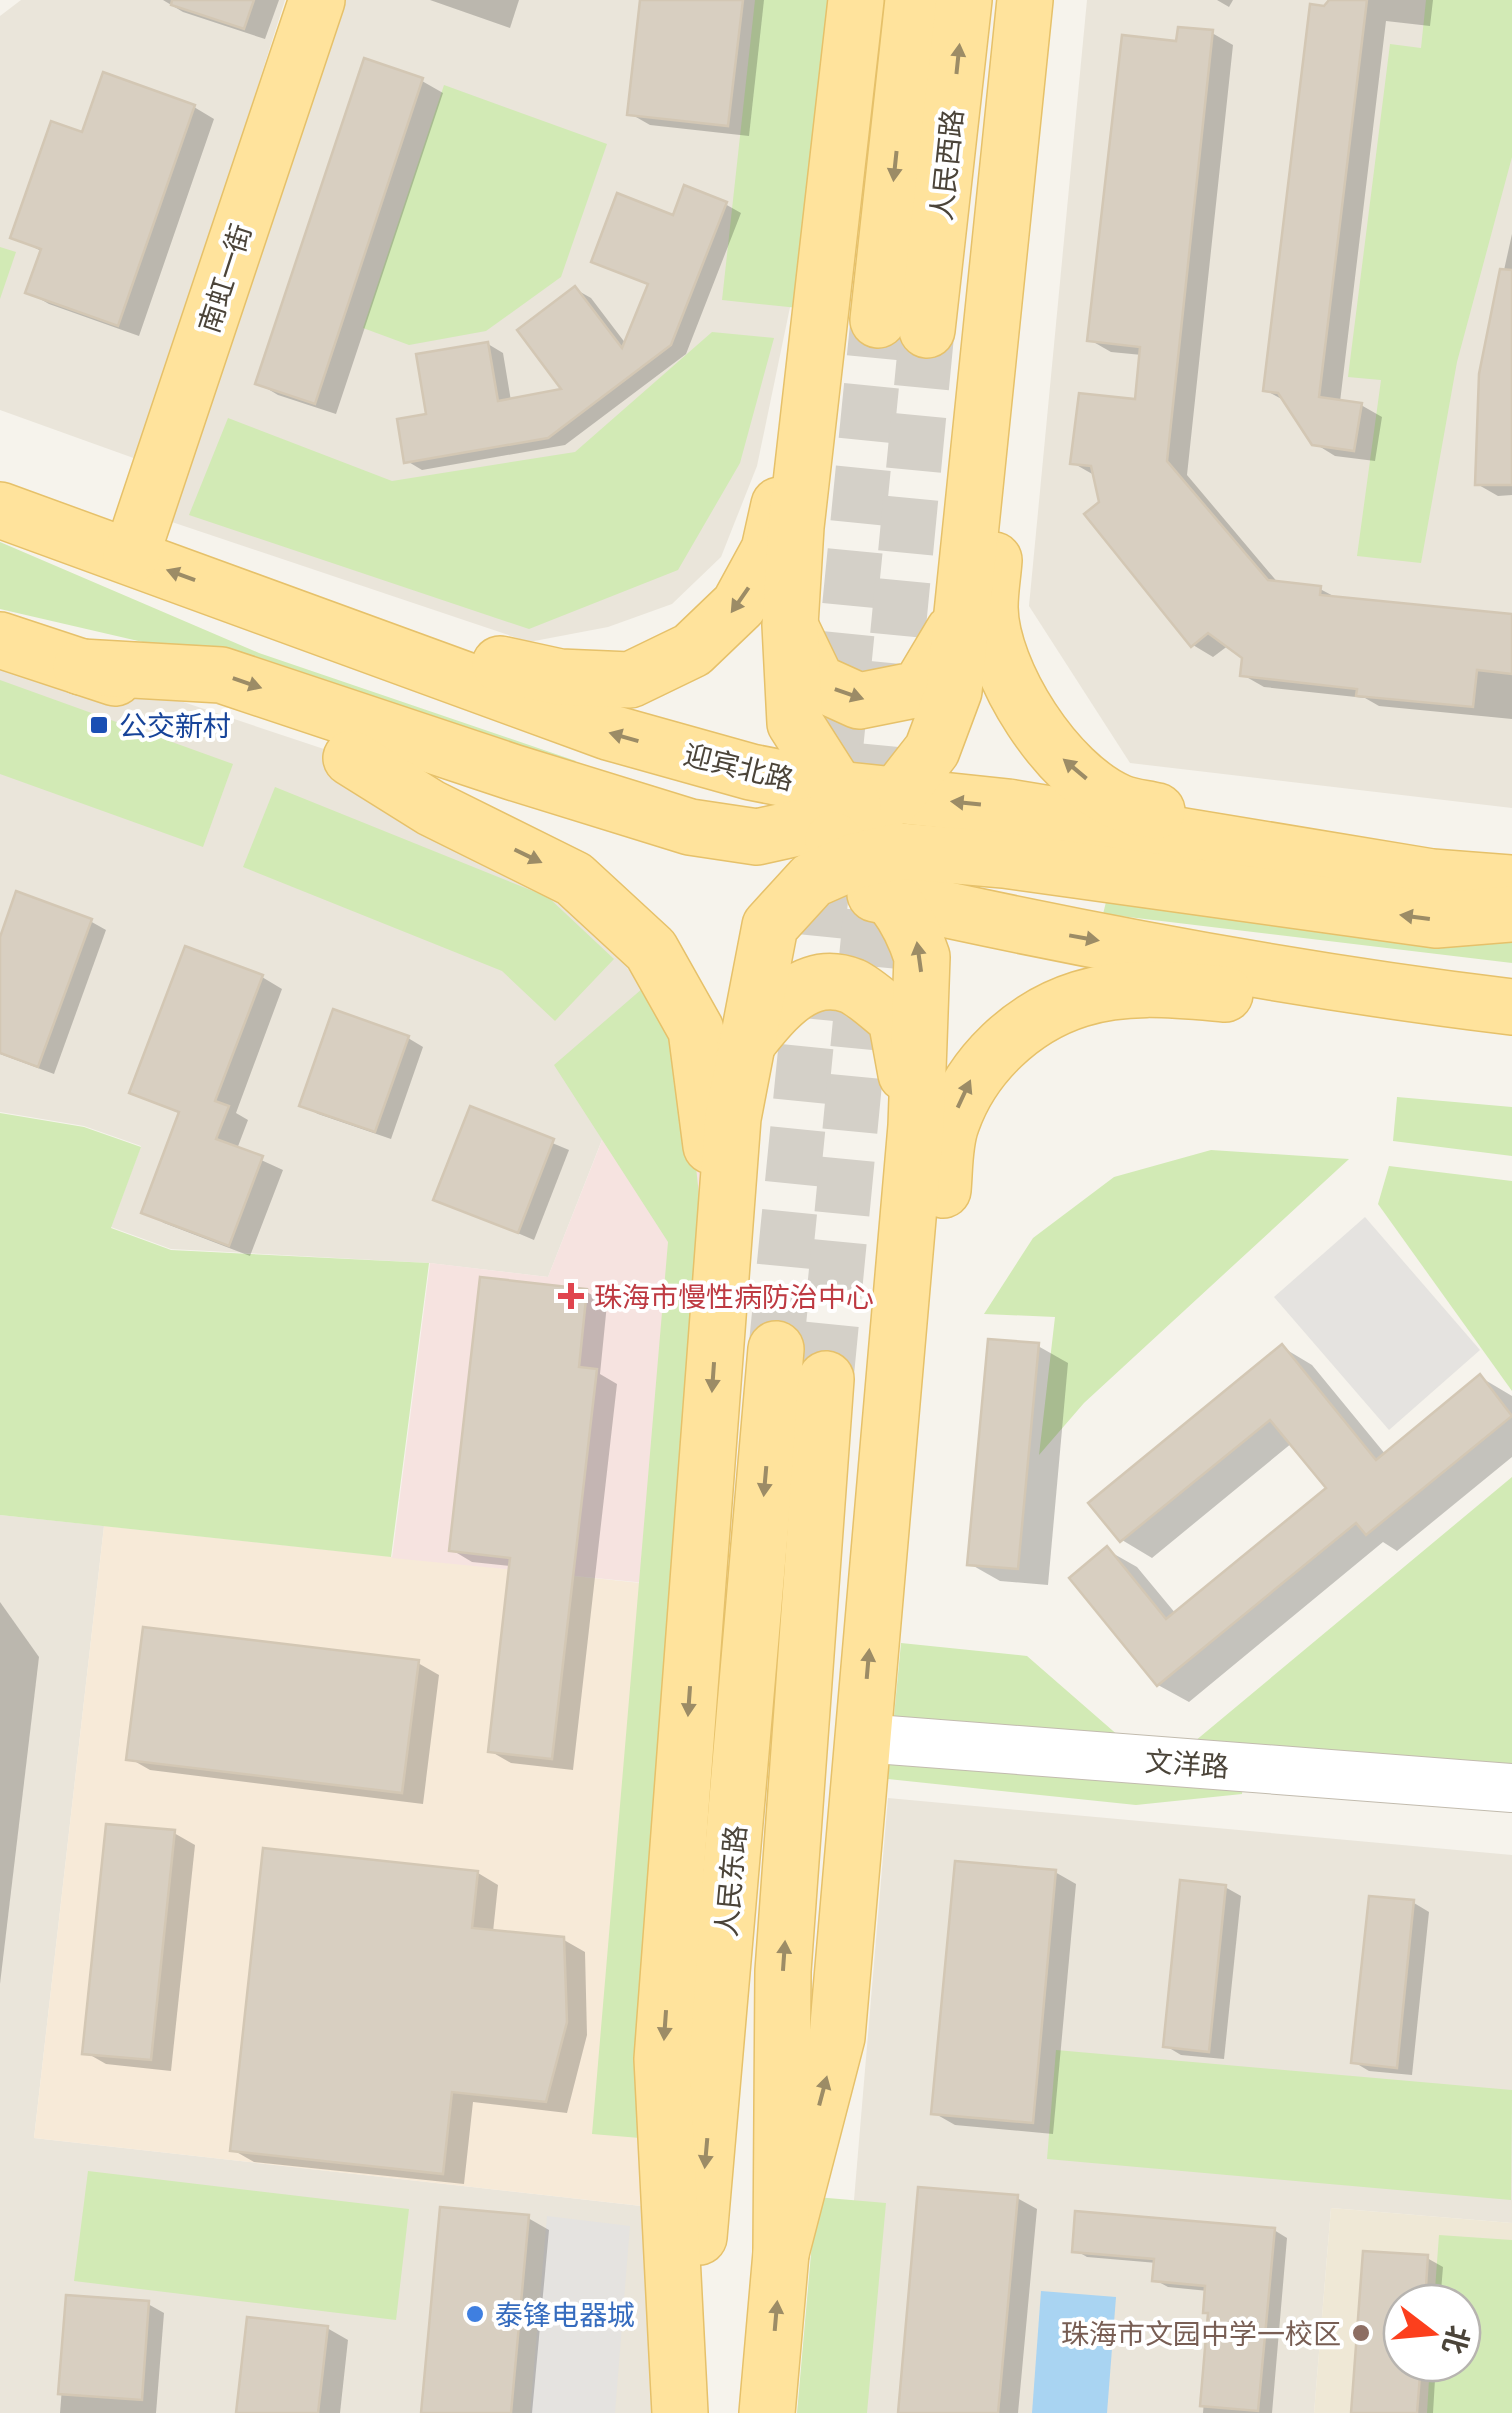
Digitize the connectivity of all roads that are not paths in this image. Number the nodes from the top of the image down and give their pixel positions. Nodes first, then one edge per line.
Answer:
1 (317, 0) edge
2 (856, 0) edge
3 (914, 0) edge
4 (964, 0) edge
5 (1025, 0) edge
6 (1015, 97) junction
7 (821, 306) junction
8 (0, 510) edge
9 (131, 556) junction
10 (305, 620) junction
11 (959, 622) junction
12 (790, 625) junction
13 (0, 640) edge
14 (81, 667) junction
15 (352, 758) junction
16 (859, 839) junction
17 (1432, 877) junction
18 (1512, 883) edge
19 (1512, 914) edge
20 (1512, 1010) edge
21 (745, 1046) junction
22 (916, 1126) junction
23 (718, 1314) junction
24 (776, 1349) tunnel mouth
25 (826, 1379) tunnel mouth
26 (880, 1530) junction
27 (862, 1738) junction
28 (1512, 1788) edge
29 (781, 2254) junction
30 (682, 2413) edge
31 (767, 2413) edge

1 - 9 main road, 南虹一街
2 - 7 main road
3 -> 4 main road, 人民西路
5 - 6 main road
6 - 11 main road
17 -> 6 main road
7 -> 10 main road
7 - 12 main road
8 - 9 main road, 迎宾北路
10 -> 9 main road, 迎宾北路
16 -> 10 main road, 迎宾北路
12 -> 11 main road
11 - 16 main road
12 - 16 main road
13 - 14 main road
14 - 15 main road
14 -> 16 main road
15 - 16 main road
15 -> 23 main road
17 -> 16 main road
19 -> 16 main road
16 -> 20 main road
16 - 21 main road
22 -> 16 main road
17 - 18 main road
26 -> 20 main road
21 - 22 main road
21 - 23 main road
22 - 26 main road
23 -> 30 main road
24 -> 30 main road, 人民东路
29 -> 25 main road
27 -> 26 main road
27 - 28 street, 文洋路
29 -> 27 main road
31 -> 29 main road

